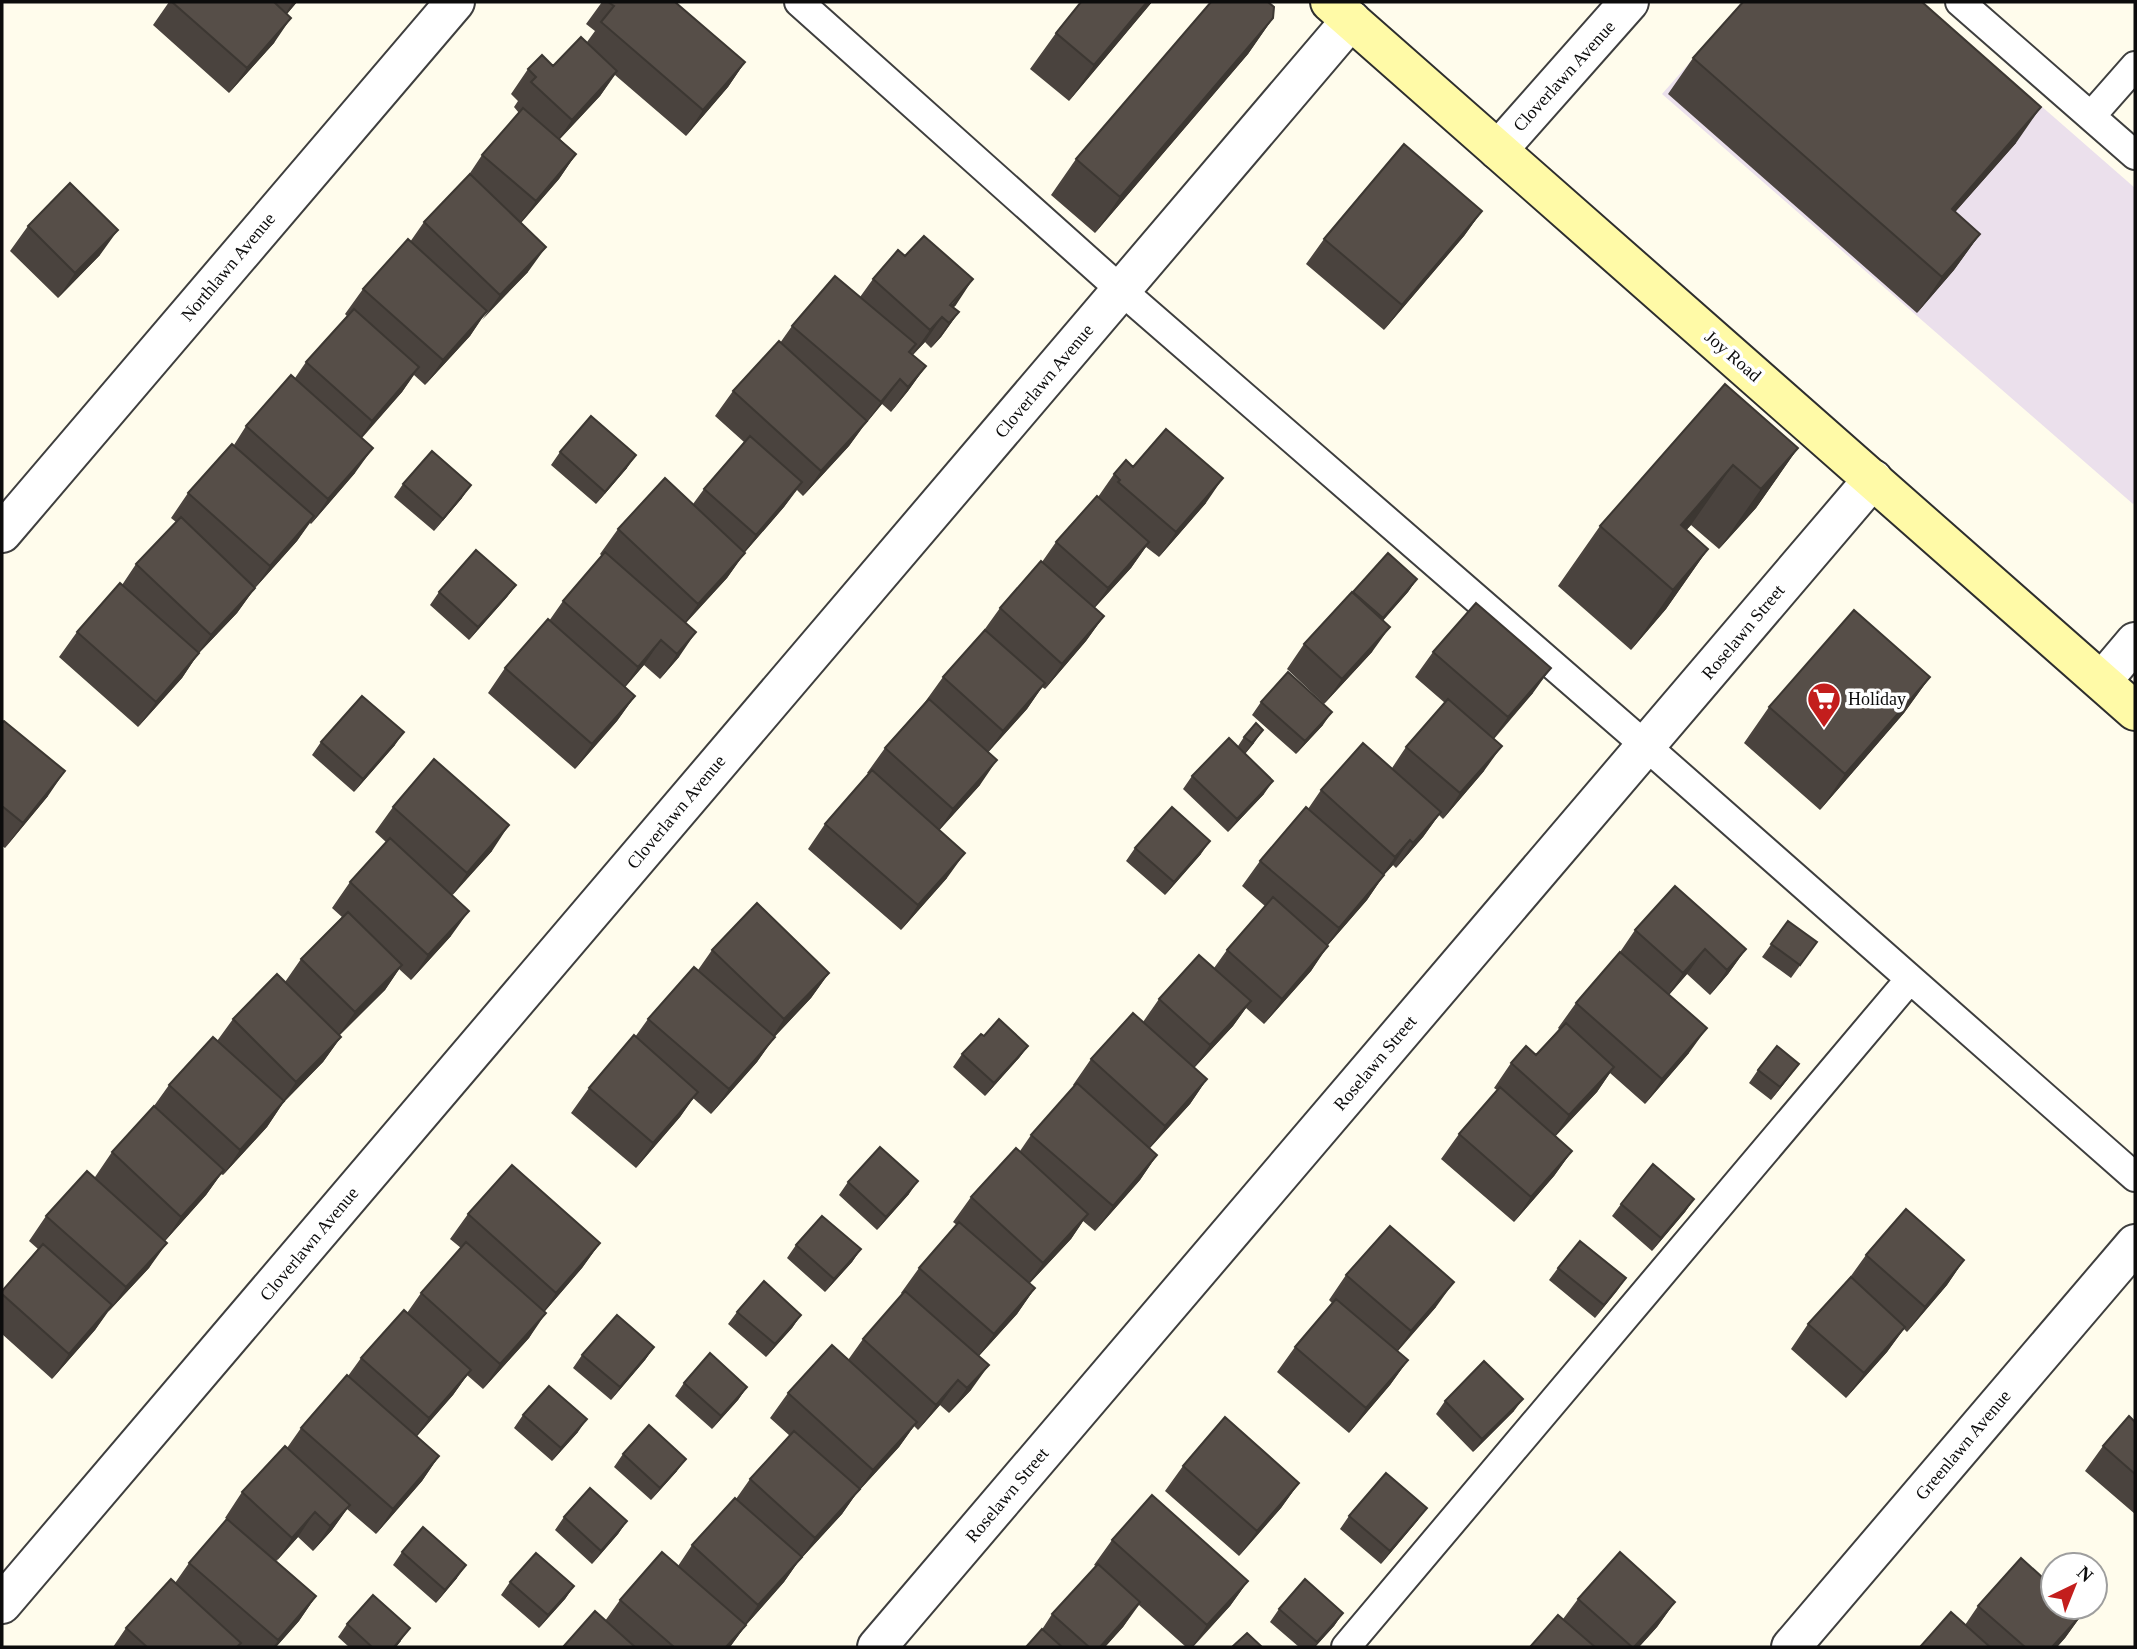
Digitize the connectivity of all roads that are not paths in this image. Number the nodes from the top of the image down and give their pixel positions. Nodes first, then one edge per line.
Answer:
1 (455, 2) edge
2 (799, 2) edge
3 (1629, 2) edge
4 (1960, 2) edge
5 (1340, 11) edge
6 (2135, 66) edge
7 (2091, 116) junction
8 (1498, 150) junction
9 (2135, 155) edge
10 (1121, 290) junction
11 (1873, 479) junction
12 (2, 533) edge
13 (2135, 642) edge
14 (2102, 681) junction
15 (2135, 711) edge
16 (1646, 746) junction
17 (1910, 979) junction
18 (2135, 1177) edge
19 (2135, 1244) edge
20 (2, 1604) edge
21 (877, 1647) edge
22 (1346, 1647) edge
23 (1791, 1647) edge

1 - 12 street, Northlawn Avenue
2 - 10 lane
3 - 8 street, Cloverlawn Avenue
4 - 7 lane
5 - 8 street, Joy Road
5 - 10 street, Cloverlawn Avenue
6 - 7 lane
7 - 9 lane
8 - 11 street, Joy Road
10 - 16 lane
10 - 20 street, Cloverlawn Avenue
11 - 14 street, Joy Road
11 - 16 street, Roselawn Street
13 - 14 street
14 - 15 street, Joy Road
16 - 17 lane
16 - 21 street, Roselawn Street
17 - 18 lane
17 - 22 lane
19 - 23 street, Greenlawn Avenue

